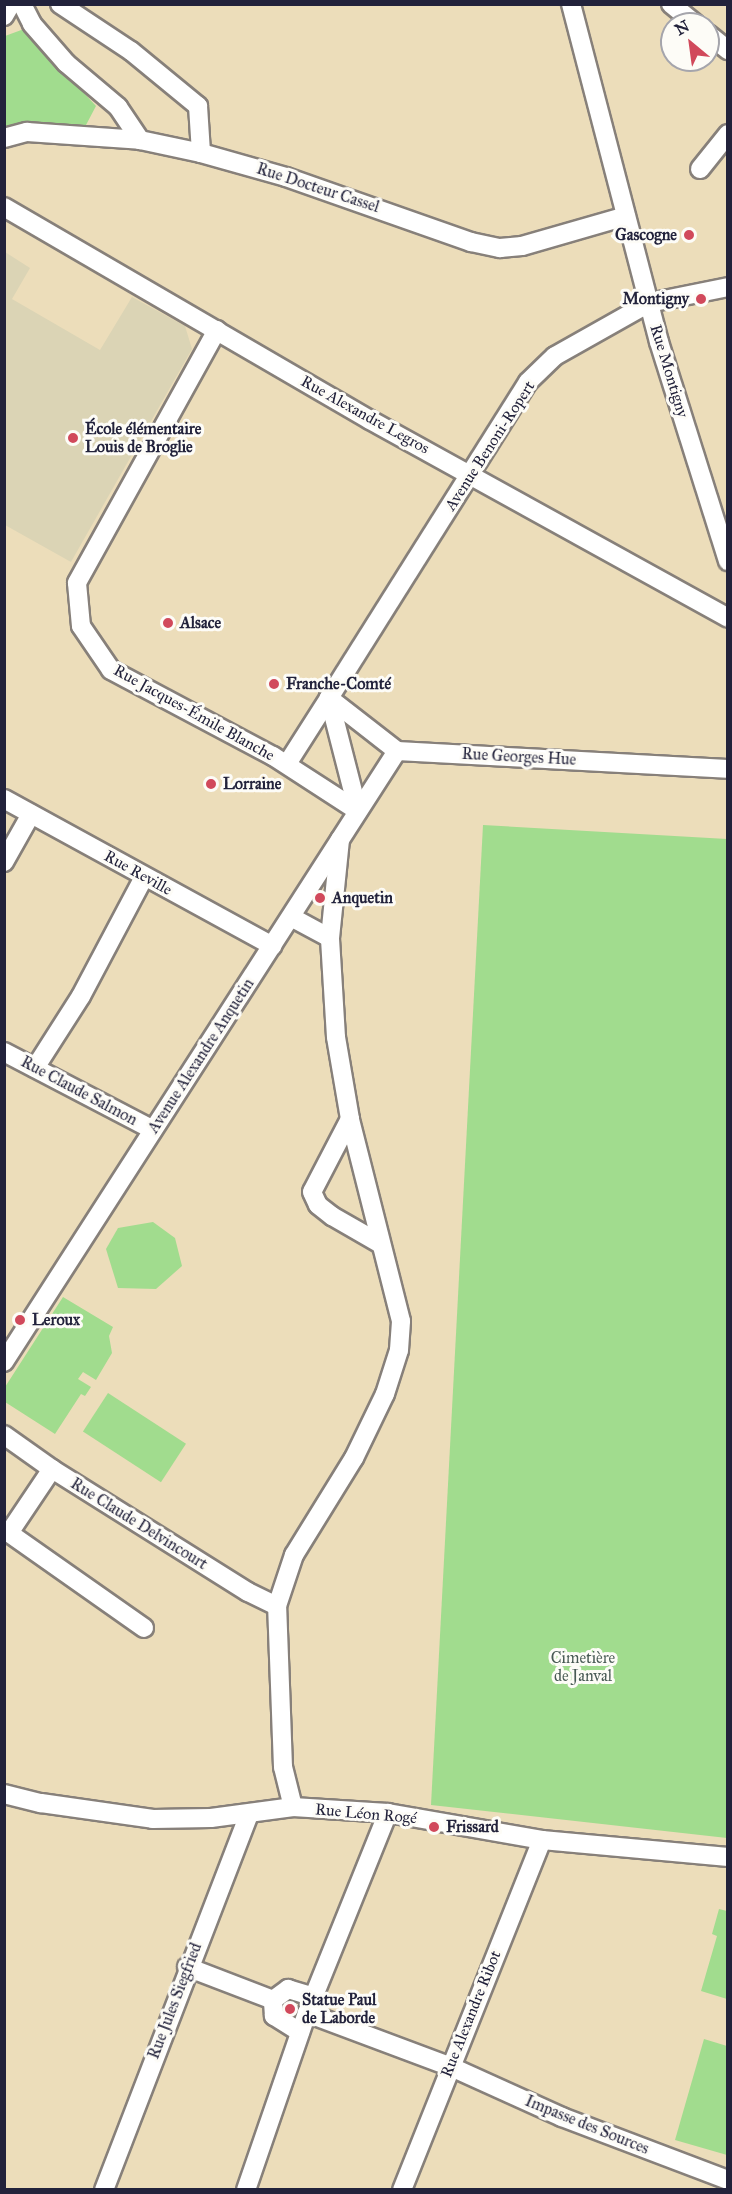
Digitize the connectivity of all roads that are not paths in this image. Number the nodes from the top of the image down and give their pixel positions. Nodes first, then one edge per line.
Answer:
1 (11, 4) edge
2 (22, 4) edge
3 (60, 4) edge
4 (571, 4) edge
5 (4, 16) edge
6 (728, 134) edge
7 (4, 138) edge
8 (140, 140) junction
9 (201, 153) junction
10 (700, 170) dead end
11 (4, 207) edge
12 (626, 216) junction
13 (728, 286) edge
14 (649, 303) junction
15 (217, 330) junction
16 (472, 473) junction
17 (728, 561) edge
18 (728, 618) edge
19 (329, 698) junction
20 (397, 751) junction
21 (287, 764) junction
22 (728, 769) edge
23 (4, 799) edge
24 (358, 811) junction
25 (31, 814) junction
26 (339, 840) junction
27 (4, 862) edge
28 (144, 877) junction
29 (291, 916) junction
30 (330, 938) junction
31 (272, 946) junction
32 (4, 1052) edge
33 (35, 1068) junction
34 (350, 1119) junction
35 (153, 1130) junction
36 (379, 1243) junction
37 (4, 1362) edge
38 (4, 1435) edge
39 (52, 1469) junction
40 (7, 1531) edge
41 (277, 1606) junction
42 (144, 1628) dead end
43 (4, 1794) edge
44 (292, 1807) junction
45 (388, 1813) junction
46 (249, 1814) junction
47 (542, 1840) junction
48 (728, 1857) edge
49 (187, 1967) junction
50 (273, 2001) junction
51 (310, 2005) junction
52 (300, 2032) junction
53 (449, 2066) junction
54 (728, 2180) edge
55 (104, 2190) edge
56 (246, 2190) edge
57 (402, 2190) edge

1 - 5 street
2 - 8 street
3 - 9 street
4 - 12 street, Rue Montigny
6 - 10 street
7 - 8 street, Rue Docteur Cassel
8 - 9 street, Rue Docteur Cassel
9 - 12 street, Rue Docteur Cassel
11 - 15 street, Rue Alexandre Legros
12 - 14 street, Rue Montigny
13 - 14 street, Avenue Benoni-Ropert
14 - 16 street, Avenue Benoni-Ropert
14 - 17 street, Rue Montigny
15 - 16 street, Rue Alexandre Legros
15 - 21 street, Rue Jacques-Émile Blanche
16 - 18 street, Rue Alexandre Legros
16 - 19 street, Avenue Benoni-Ropert
19 - 20 street
19 - 21 street, Avenue Benoni-Ropert
19 - 24 street
20 - 22 street, Rue Georges Hue
20 - 24 street, Avenue Alexandre Anquetin
21 - 24 street, Rue Jacques-Émile Blanche
23 - 25 street, Rue Reville
24 - 26 street, Avenue Alexandre Anquetin
25 - 27 street
25 - 28 street, Rue Reville
26 - 29 street, Avenue Alexandre Anquetin
26 - 30 street
28 - 31 street, Rue Reville
28 - 33 street
29 - 30 street
29 - 31 street, Avenue Alexandre Anquetin
30 - 34 street
31 - 35 street, Avenue Alexandre Anquetin
32 - 33 street, Rue Claude Salmon
33 - 35 street, Rue Claude Salmon
34 - 36 street
34 - 36 street
35 - 37 street, Avenue Alexandre Anquetin
36 - 41 street
38 - 39 street, Rue Claude Delvincourt
39 - 40 street
39 - 41 street, Rue Claude Delvincourt
40 - 42 street
41 - 44 street
43 - 46 street, Rue Léon Rogé
44 - 45 street, Rue Léon Rogé
44 - 46 street, Rue Léon Rogé
45 - 47 street, Rue Léon Rogé
45 - 51 street
46 - 49 street, Rue Jules Siegfried
47 - 48 street, Rue Léon Rogé
47 - 53 street, Rue Alexandre Ribot
49 - 50 street
49 - 55 street, Rue Jules Siegfried
50 - 51 street, Impasse des Sources
50 - 52 street
51 - 52 street
51 - 53 street, Impasse des Sources
52 - 56 street
53 - 54 street, Impasse des Sources
53 - 57 street, Rue Alexandre Ribot

